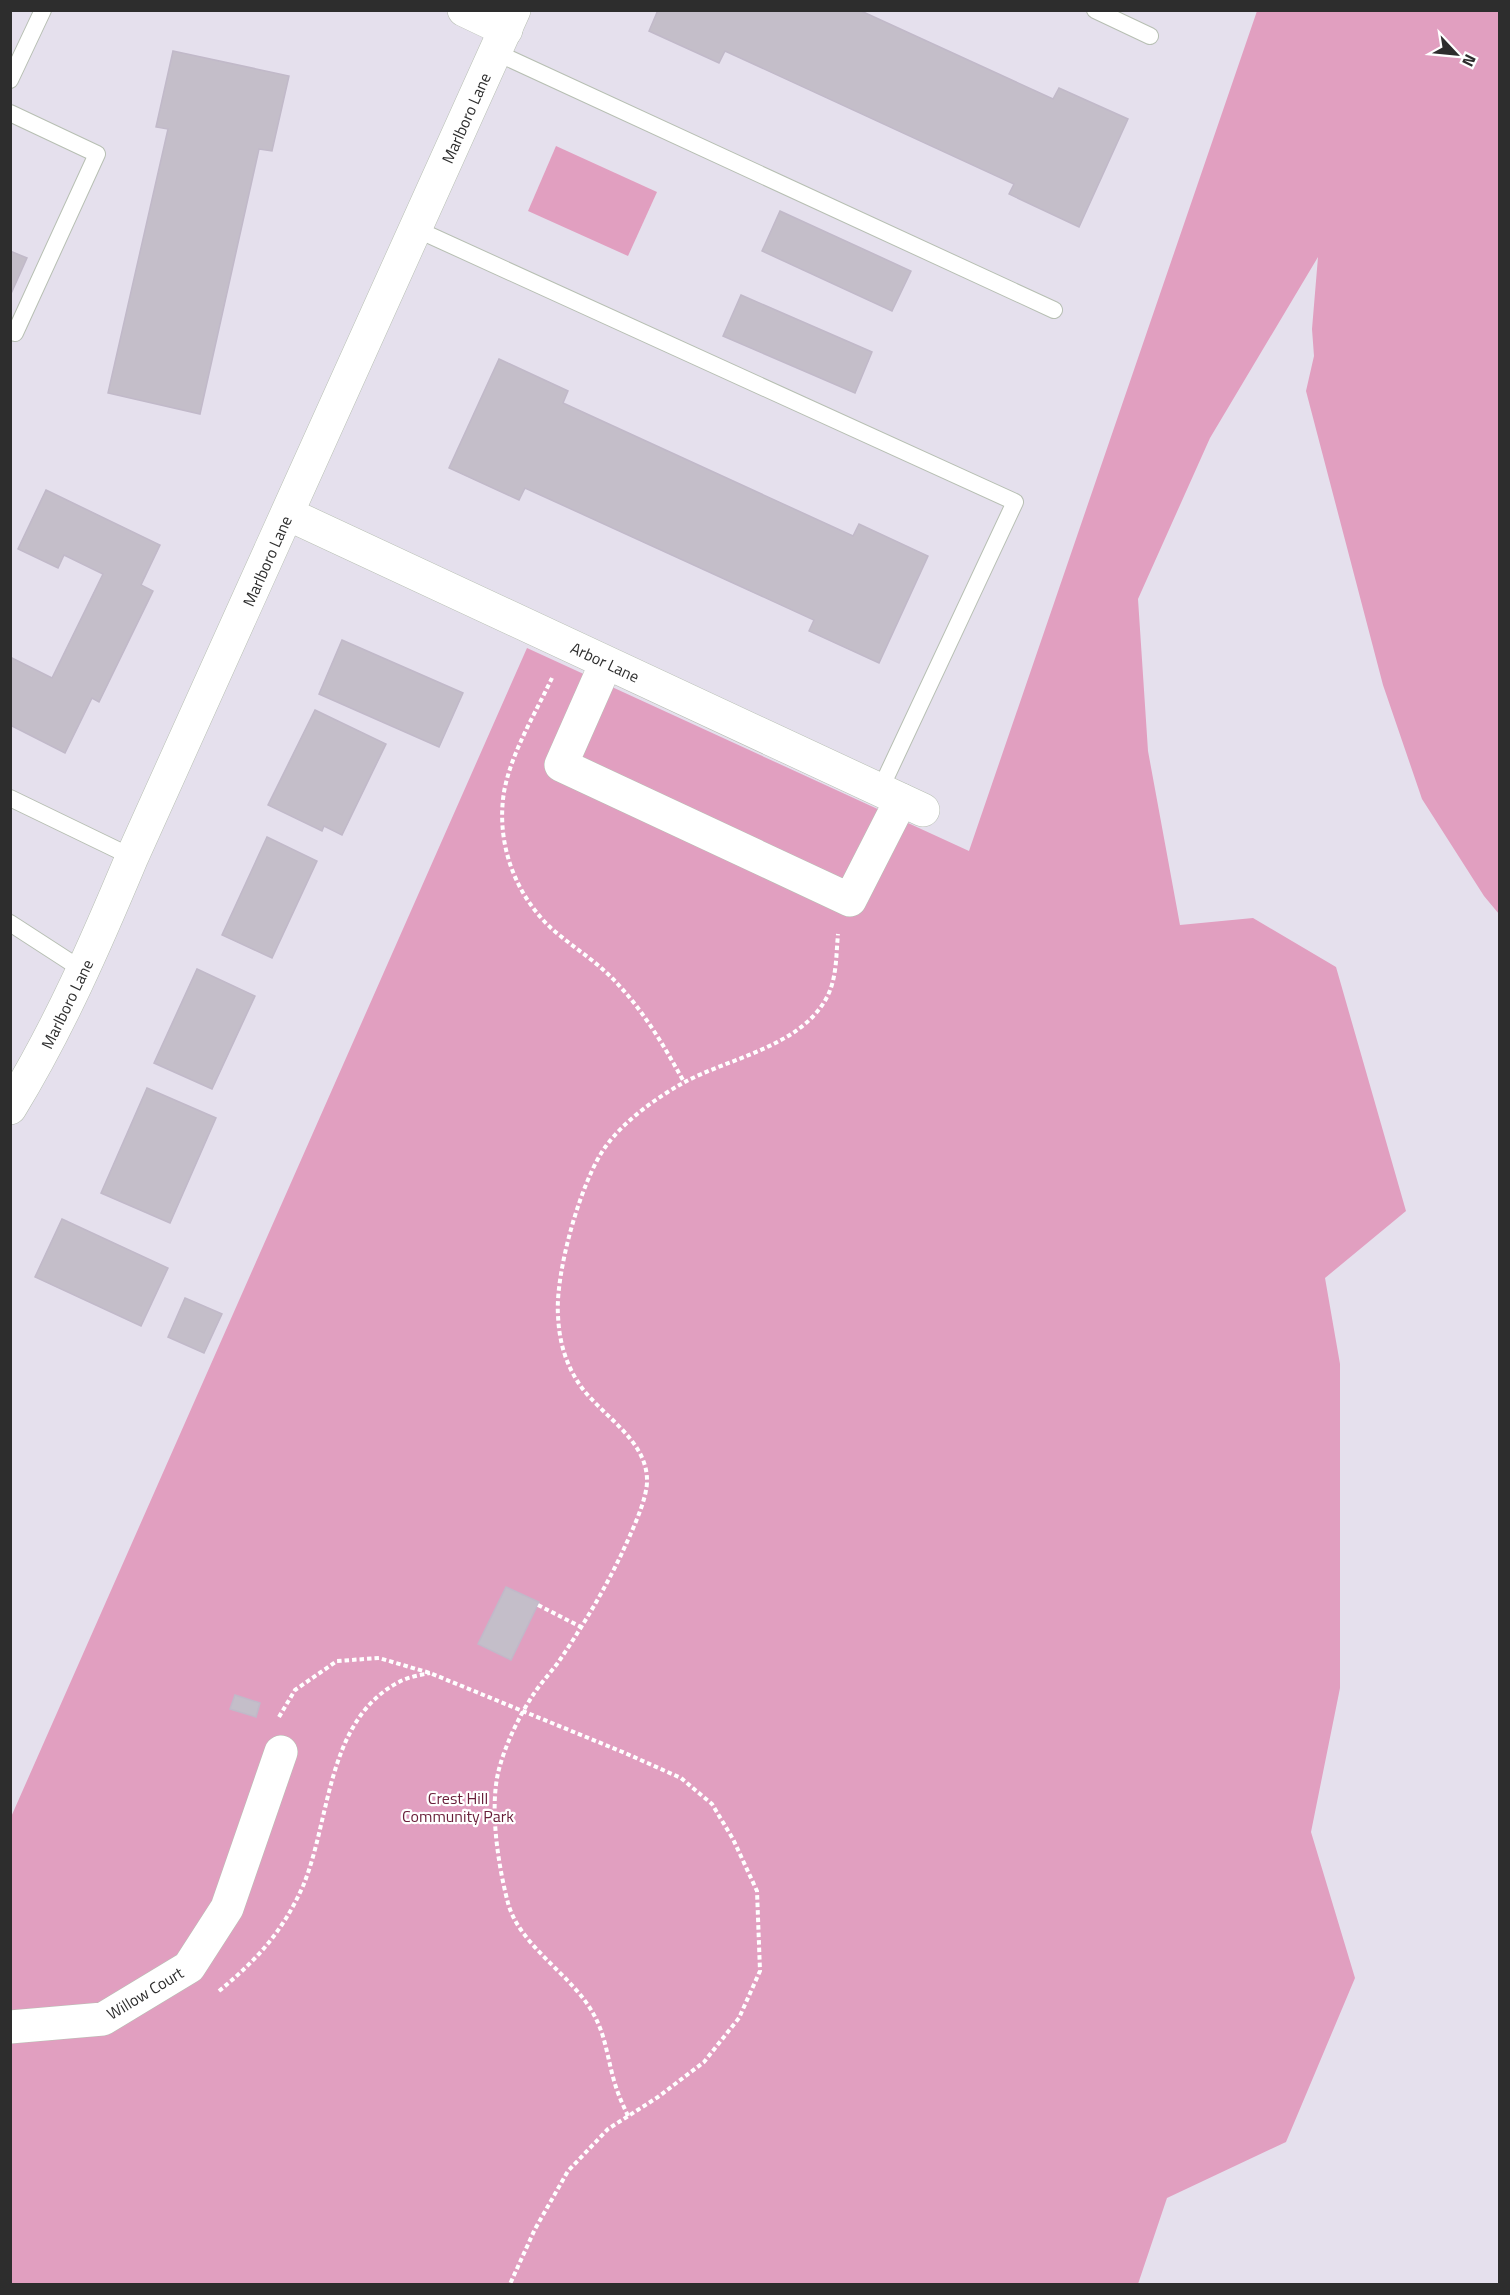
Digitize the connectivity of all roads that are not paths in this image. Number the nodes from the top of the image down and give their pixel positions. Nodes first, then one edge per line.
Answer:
1 (43, 10) edge
2 (464, 10) edge
3 (1095, 10) edge
4 (505, 31) edge
5 (1150, 36) dead end
6 (10, 80) edge
7 (10, 113) edge
8 (416, 229) junction
9 (1054, 310) dead end
10 (10, 332) edge
11 (288, 514) junction
12 (606, 663) junction
13 (10, 798) edge
14 (901, 800) junction
15 (132, 857) junction
16 (10, 923) edge
17 (84, 971) junction
18 (10, 1108) edge
19 (281, 1752) road end
20 (10, 2027) edge

1 - 6 lane
2 - 4 street
3 - 5 lane
4 - 8 street, Marlboro Lane
4 - 9 lane
7 - 10 lane
8 - 11 street, Marlboro Lane
8 - 14 lane
11 - 12 street, Arbor Lane
11 - 15 street, Marlboro Lane
12 - 14 street, Arbor Lane
12 - 14 street
13 - 15 lane
15 - 17 street, Marlboro Lane
16 - 17 lane
17 - 18 street, Marlboro Lane
19 - 20 street, Willow Court

